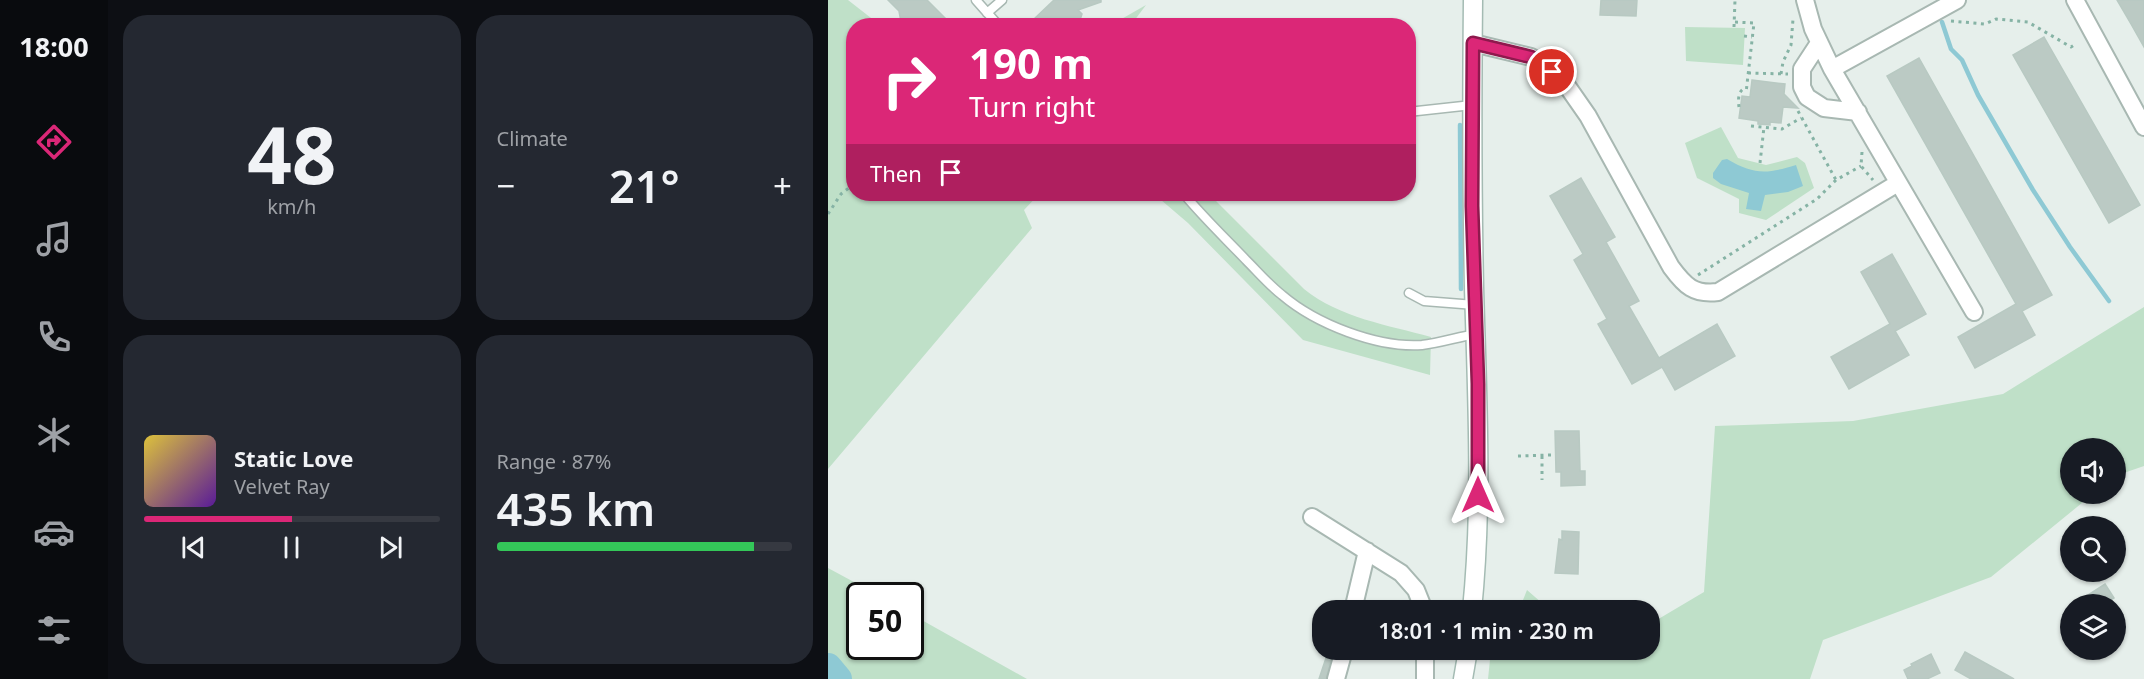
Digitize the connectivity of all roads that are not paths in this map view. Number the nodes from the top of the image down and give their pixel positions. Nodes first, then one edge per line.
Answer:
1 (976, 0) edge
2 (1002, 0) edge
3 (1473, 0) edge
4 (1957, 0) edge
5 (2075, 0) edge
6 (1805, 2) edge
7 (987, 13) junction
8 (992, 18) edge
9 (1473, 43) junction
10 (1819, 43) junction
11 (1832, 69) junction
12 (1472, 105) junction
13 (1416, 111) edge
14 (1858, 112) junction
15 (2144, 128) edge
16 (1898, 183) junction
17 (1191, 201) edge
18 (1409, 293) dead end
19 (1475, 305) junction
20 (1974, 312) dead end
21 (1476, 334) junction
22 (1311, 517) dead end
23 (1367, 551) junction
24 (1355, 600) edge
25 (1420, 600) edge
26 (1473, 600) edge
27 (1341, 660) edge
28 (1425, 660) edge
29 (1466, 660) edge
30 (1336, 679) edge
31 (1425, 679) edge
32 (1463, 679) edge

1 - 7 lane
2 - 7 lane
3 - 9 main road
4 - 11 street
5 - 15 street
6 - 10 street
7 - 8 lane
9 - 12 main road
9 - 16 street
10 - 11 street
10 - 14 street
11 - 14 street
12 - 13 lane
12 - 19 main road
14 - 16 street
16 - 20 street
17 - 21 lane
18 - 19 lane
19 - 21 main road
21 - 26 main road
22 - 23 street
23 - 24 street
23 - 25 street
27 - 30 street
28 - 31 street
29 - 32 main road

